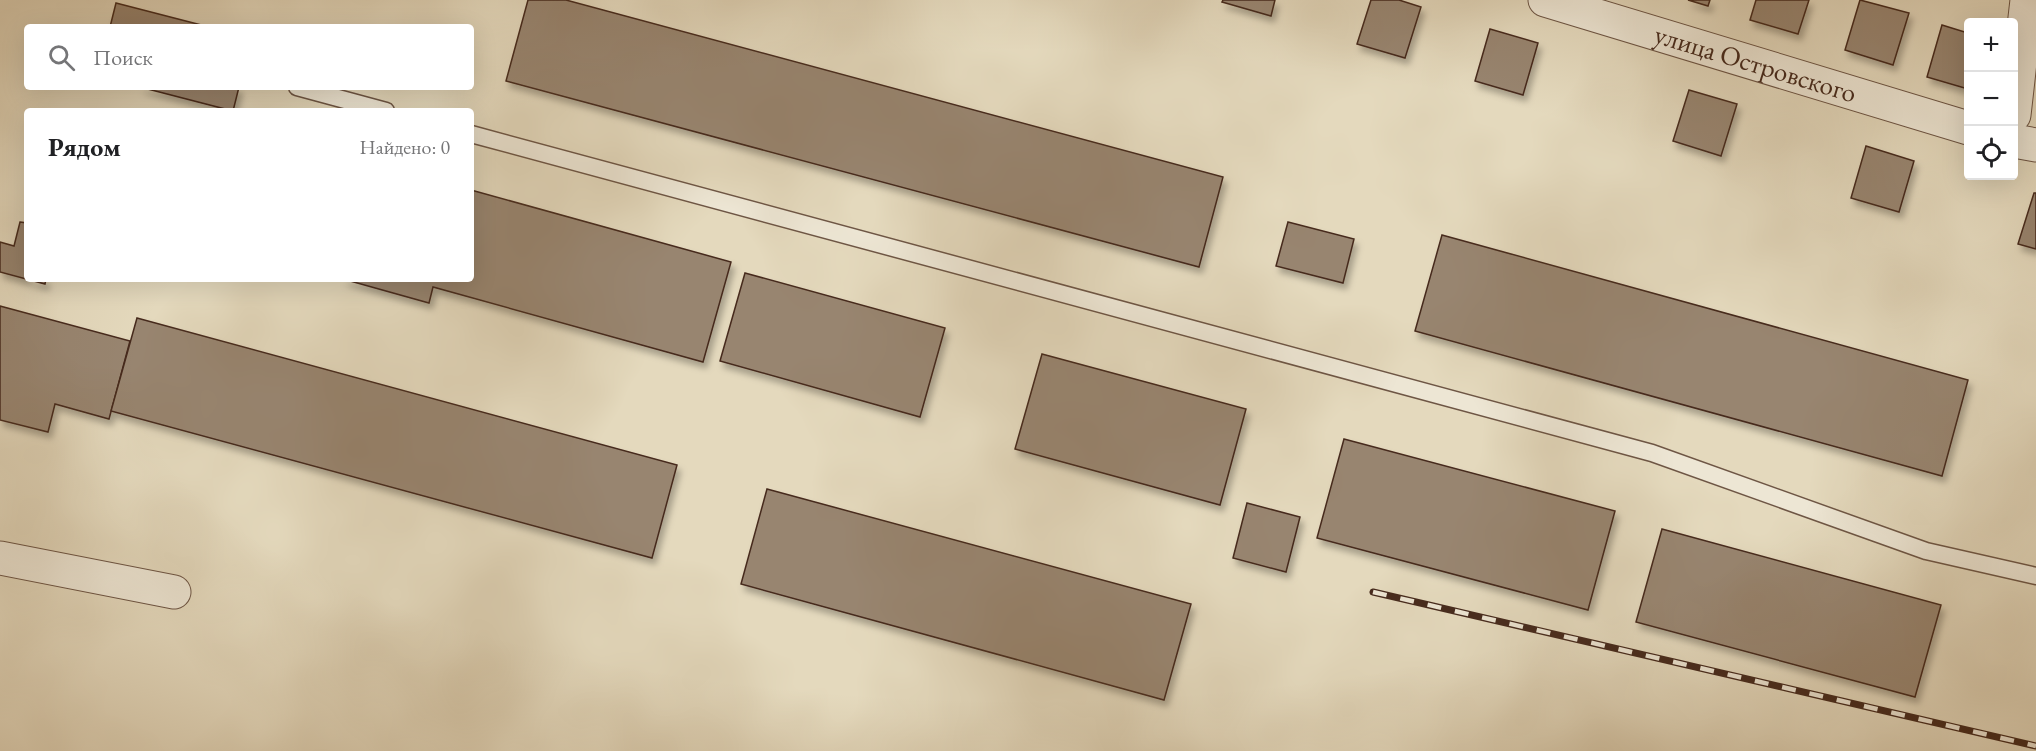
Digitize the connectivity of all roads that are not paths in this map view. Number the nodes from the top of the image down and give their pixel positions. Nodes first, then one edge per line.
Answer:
1 (1545, 0) edge
2 (2027, 0) edge
3 (2018, 74) edge
4 (308, 90) edge
5 (375, 108) edge
6 (1964, 127) edge
7 (474, 135) edge
8 (2018, 142) edge
9 (2036, 145) edge
10 (0, 558) edge
11 (2036, 576) edge
12 (174, 592) dead end

1 - 6 street, улица Островского
2 - 3 street
4 - 5 lane
7 - 11 lane
8 - 9 street
10 - 12 street

